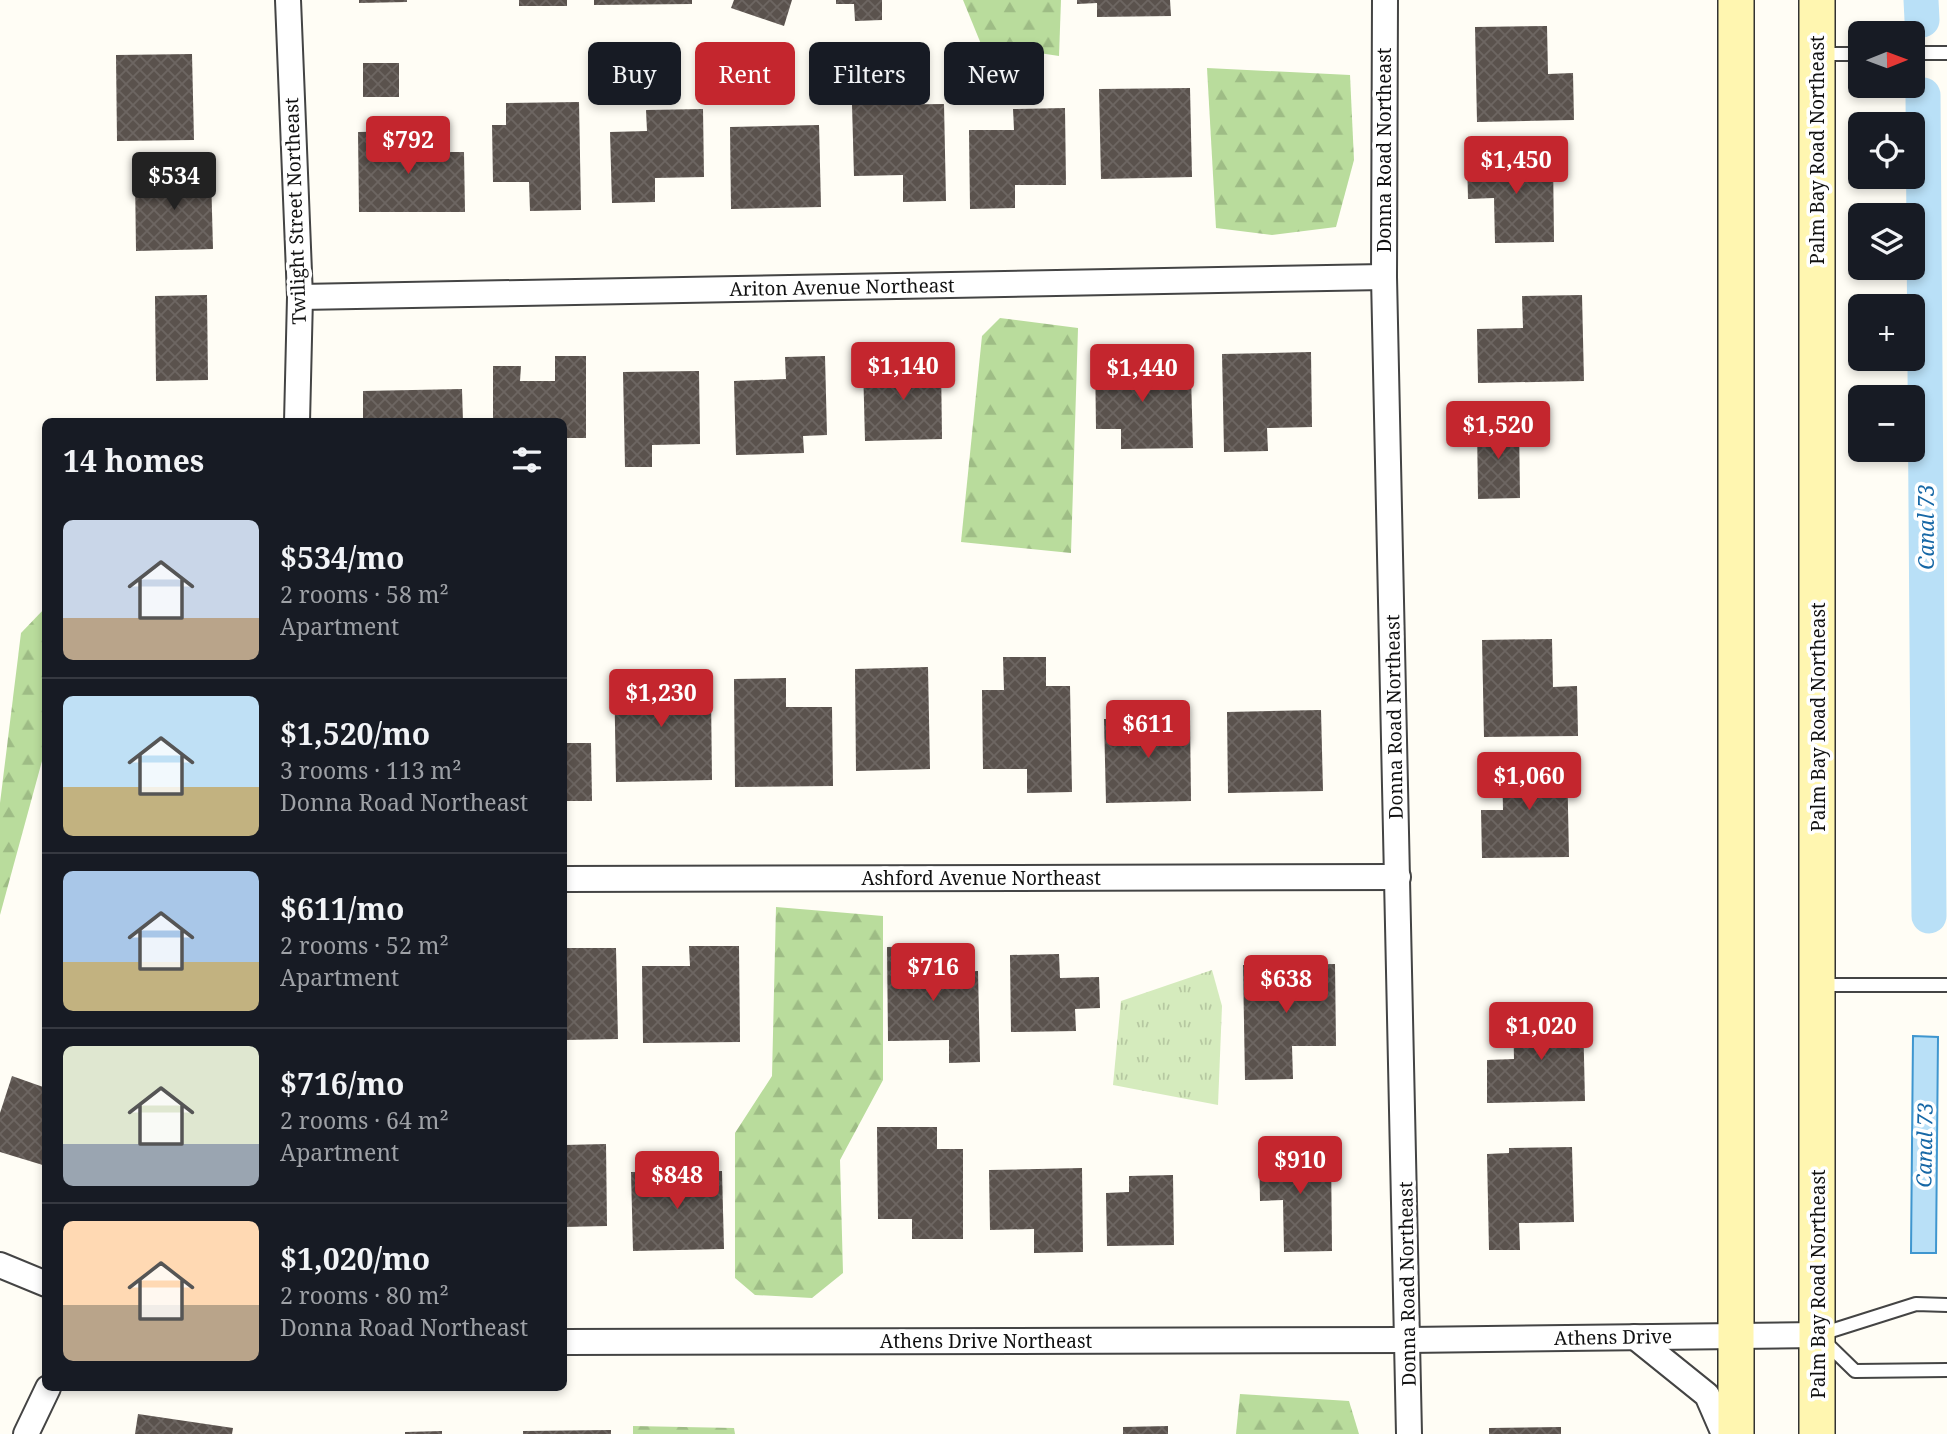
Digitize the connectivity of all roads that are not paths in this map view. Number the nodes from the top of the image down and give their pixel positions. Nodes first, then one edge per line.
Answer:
1 (288, 0) edge
2 (1385, 0) edge
3 (1736, 0) edge
4 (1817, 0) edge
5 (1925, 53) edge
6 (1947, 53) edge
7 (1817, 54) junction
8 (1848, 54) edge
9 (1384, 277) junction
10 (300, 297) junction
11 (297, 418) edge
12 (1398, 877) junction
13 (567, 879) edge
14 (1818, 985) junction
15 (1947, 985) edge
16 (0, 1265) edge
17 (42, 1282) edge
18 (1947, 1305) edge
19 (1818, 1335) junction
20 (1736, 1336) junction
21 (1635, 1337) junction
22 (1409, 1340) junction
23 (567, 1342) edge
24 (1947, 1370) edge
25 (47, 1391) edge
26 (26, 1434) edge
27 (1409, 1434) edge
28 (1724, 1434) edge
29 (1736, 1434) edge
30 (1817, 1434) edge

1 - 10 street, Twilight Street Northeast
2 - 9 street, Donna Road Northeast
3 - 20 main road
4 - 7 main road, Palm Bay Road Northeast
5 - 6 lane
7 - 8 lane
7 - 14 main road, Palm Bay Road Northeast
9 - 10 street, Ariton Avenue Northeast
9 - 12 street, Donna Road Northeast
10 - 11 street, Twilight Street Northeast
12 - 13 street, Ashford Avenue Northeast
12 - 22 street, Donna Road Northeast
14 - 15 lane
14 - 19 main road, Palm Bay Road Northeast
16 - 17 street
18 - 19 lane, Athens Drive
19 - 20 street, Athens Drive
19 - 24 lane
19 - 30 main road, Palm Bay Road Northeast
20 - 21 street, Athens Drive
20 - 29 main road
21 - 22 street, Athens Drive
21 - 28 street
22 - 23 street, Athens Drive Northeast
22 - 27 street, Donna Road Northeast
25 - 26 street

